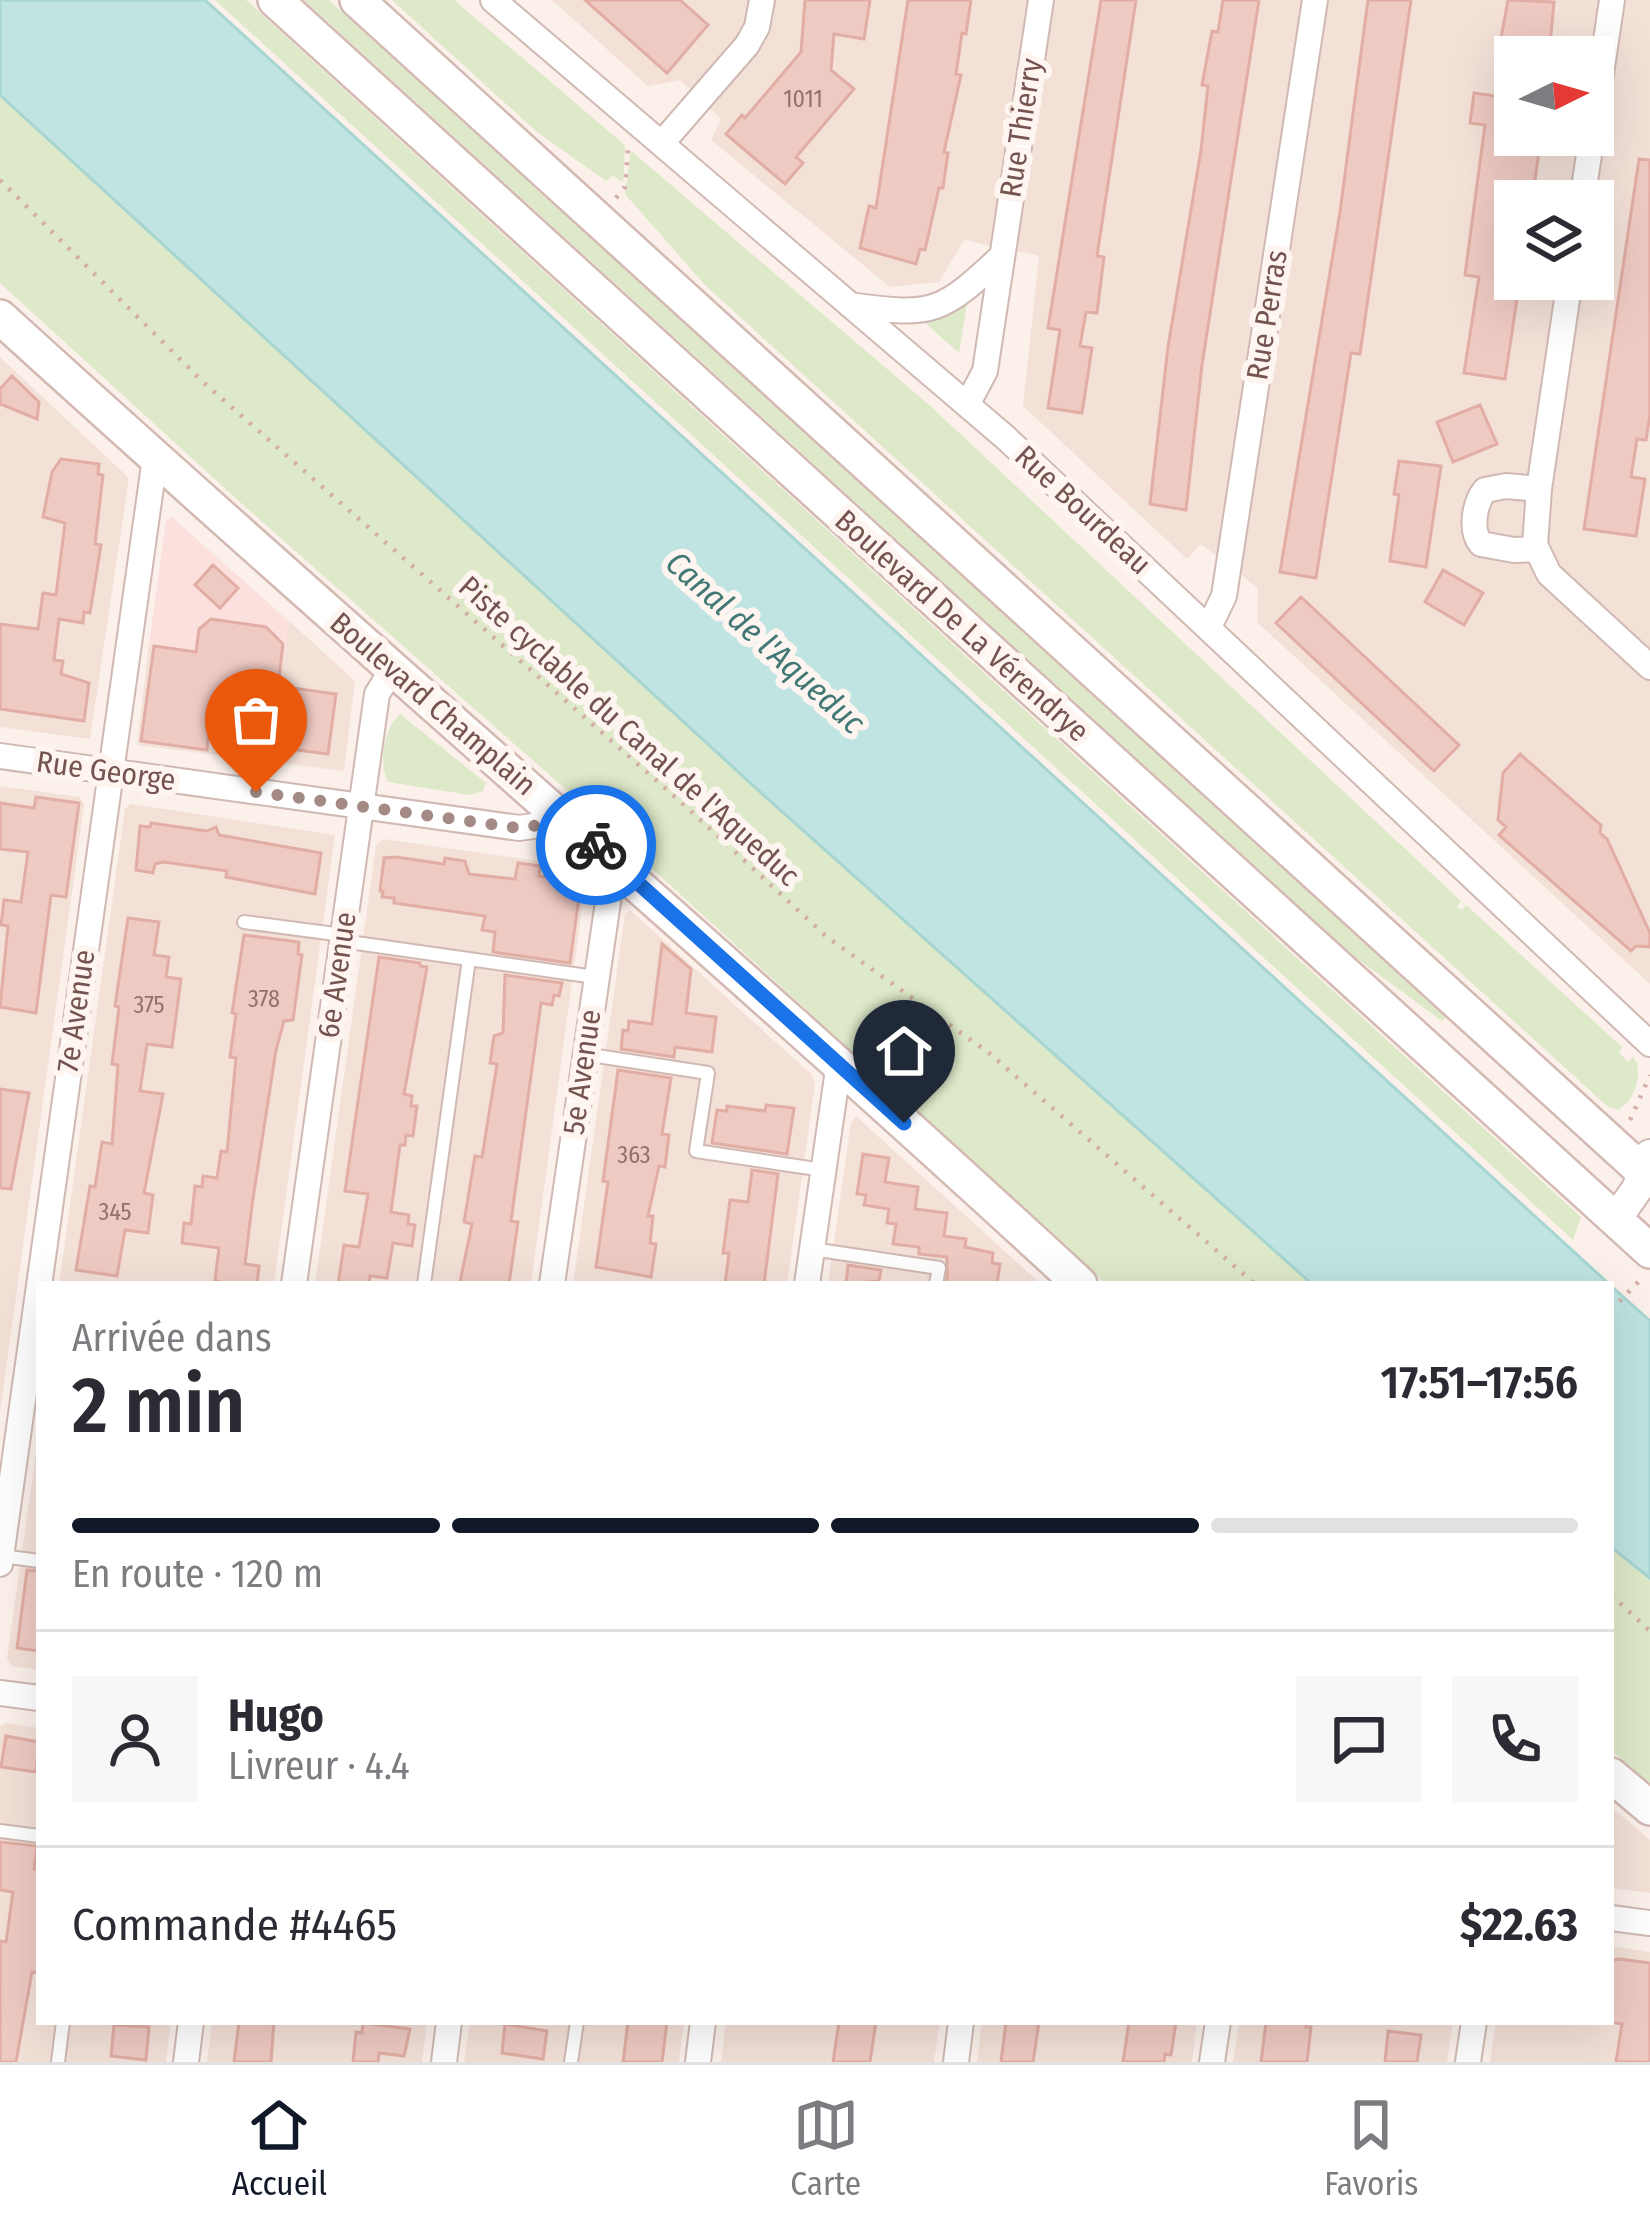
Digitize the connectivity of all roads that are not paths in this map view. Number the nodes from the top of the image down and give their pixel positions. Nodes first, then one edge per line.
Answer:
1 (275, 0) edge
2 (357, 0) edge
3 (493, 0) edge
4 (762, 0) edge
5 (1041, 0) edge
6 (1315, 0) edge
7 (1612, 0) edge
8 (1607, 36) edge
9 (662, 143) junction
10 (1002, 256) junction
11 (1567, 300) edge
12 (850, 305) junction
13 (0, 317) edge
14 (968, 405) junction
15 (155, 458) junction
16 (1539, 490) junction
17 (1536, 549) junction
18 (1209, 627) junction
19 (1650, 667) edge
20 (392, 670) junction
21 (0, 756) edge
22 (110, 772) junction
23 (361, 806) junction
24 (569, 821) junction
25 (614, 861) junction
26 (244, 922) dead end
27 (343, 938) junction
28 (469, 959) junction
29 (595, 977) junction
30 (1650, 1044) edge
31 (584, 1054) junction
32 (839, 1063) junction
33 (1648, 1168) edge
34 (823, 1170) junction
35 (1616, 1219) junction
36 (812, 1249) junction
37 (1644, 1266) edge
38 (1070, 1280) edge
39 (40, 1281) edge
40 (294, 1281) edge
41 (424, 1281) edge
42 (552, 1281) edge
43 (807, 1281) edge
44 (937, 1281) edge
45 (36, 1307) edge
46 (1, 1560) edge
47 (36, 1561) edge
48 (0, 1693) edge
49 (36, 1698) edge
50 (1614, 1778) edge
51 (1650, 1808) edge
52 (0, 1831) edge
53 (36, 1837) edge
54 (1614, 1918) edge
55 (1650, 1923) edge
56 (63, 2025) edge
57 (191, 2025) edge
58 (449, 2025) edge
59 (577, 2025) edge
60 (703, 2025) edge
61 (962, 2025) edge
62 (1218, 2025) edge
63 (1474, 2025) edge
64 (58, 2062) edge
65 (186, 2062) edge
66 (444, 2062) edge
67 (571, 2062) edge
68 (698, 2062) edge
69 (956, 2062) edge
70 (1212, 2062) edge
71 (1468, 2062) edge

1 - 35 main road, Boulevard De La Vérendrye
2 - 33 main road, Boulevard De La Vérendrye
3 - 9 street, Rue Bourdeau
4 - 9 street
5 - 10 street, Rue Thierry
6 - 18 street, Rue Perras
7 - 8 street
9 - 12 street, Rue Bourdeau
10 - 12 street
10 - 14 street, Rue Thierry
11 - 16 street
12 - 14 street, Rue Bourdeau
13 - 15 main road, Boulevard Champlain
14 - 18 street, Rue Bourdeau
15 - 20 main road, Boulevard Champlain
15 - 22 street, 7e Avenue
16 - 17 street
16 - 17 street
17 - 19 street
18 - 30 street, Rue Bourdeau
20 - 23 street, 6e Avenue
20 - 24 main road, Boulevard Champlain
21 - 22 street, Rue George
22 - 23 street, Rue George
22 - 39 street, 7e Avenue
23 - 24 street, Rue George
23 - 27 street, 6e Avenue
24 - 25 main road, Boulevard Champlain
25 - 29 street, 5e Avenue
25 - 32 main road, Boulevard Champlain
26 - 27 lane
27 - 28 lane
27 - 40 street, 6e Avenue
28 - 29 lane
28 - 41 lane
29 - 31 street, 5e Avenue
31 - 34 lane
31 - 42 street, 5e Avenue
32 - 34 street
32 - 38 main road, Boulevard Champlain
33 - 35 street
34 - 36 street
35 - 37 main road, Boulevard De La Vérendrye
36 - 43 street
36 - 44 lane
45 - 46 street, 7e Avenue
46 - 47 lane
48 - 49 street
50 - 51 main road
52 - 53 lane
54 - 55 street
56 - 64 lane
57 - 65 street
58 - 66 street
59 - 67 lane
60 - 68 street
61 - 69 street
62 - 70 street
63 - 71 street

